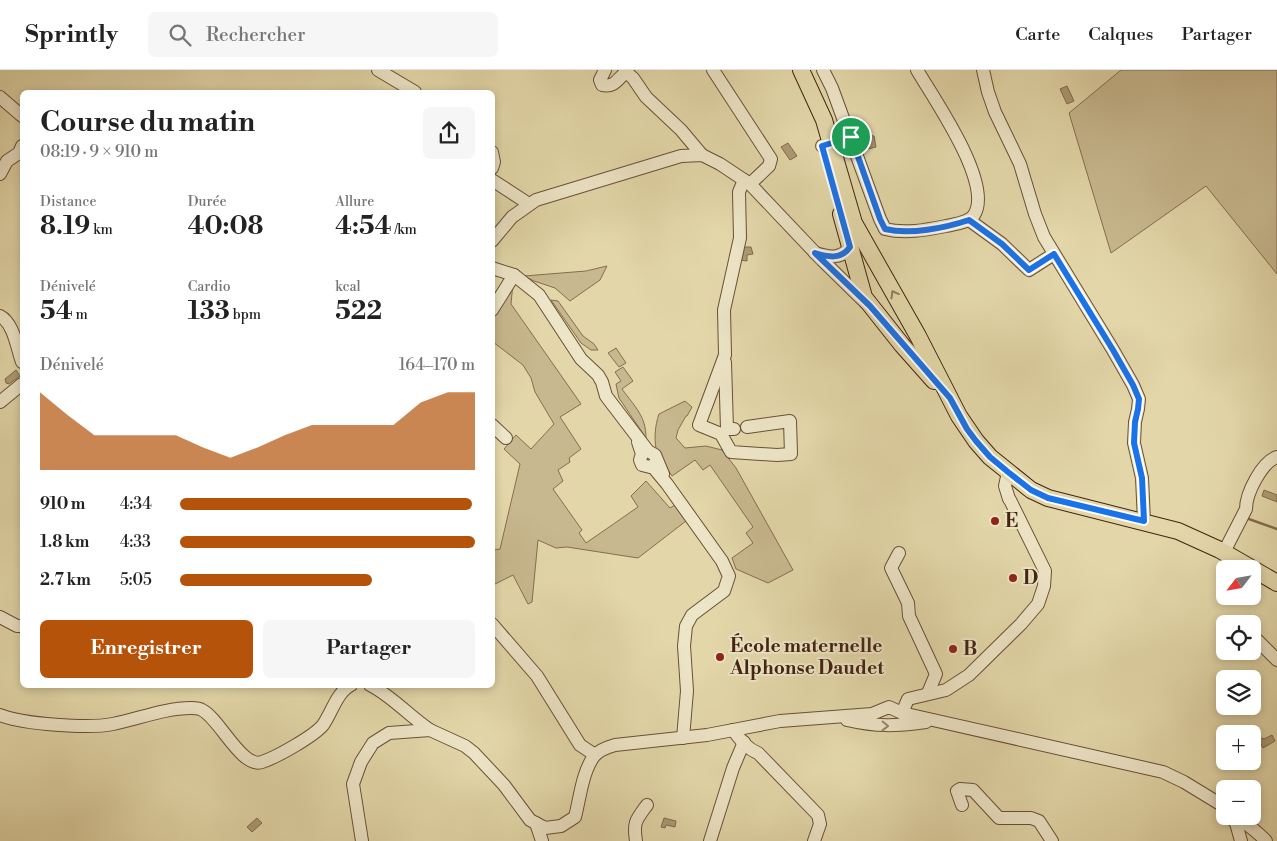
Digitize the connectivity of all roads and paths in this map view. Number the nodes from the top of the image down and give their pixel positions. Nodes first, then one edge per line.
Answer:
1 (378, 70) edge
2 (605, 70) edge
3 (713, 70) edge
4 (801, 70) edge
5 (823, 70) edge
6 (917, 70) edge
7 (983, 70) edge
8 (412, 90) edge
9 (0, 97) edge
10 (20, 114) edge
11 (851, 137) junction
12 (826, 144) junction
13 (20, 151) edge
14 (702, 155) junction
15 (0, 174) edge
16 (495, 182) edge
17 (747, 182) junction
18 (529, 204) junction
19 (969, 220) junction
20 (495, 237) edge
21 (1054, 254) junction
22 (818, 257) junction
23 (854, 262) junction
24 (879, 266) junction
25 (495, 267) edge
26 (514, 276) junction
27 (495, 305) edge
28 (870, 306) junction
29 (0, 316) edge
30 (918, 336) junction
31 (902, 346) junction
32 (725, 355) junction
33 (20, 356) edge
34 (20, 386) edge
35 (950, 398) junction
36 (0, 402) edge
37 (747, 427) dead end
38 (495, 428) edge
39 (734, 429) dead end
40 (506, 438) dead end
41 (1277, 457) edge
42 (1008, 472) junction
43 (1144, 521) junction
44 (1224, 552) junction
45 (898, 553) dead end
46 (1277, 583) edge
47 (0, 618) edge
48 (20, 626) edge
49 (495, 627) edge
50 (1261, 644) edge
51 (1277, 660) edge
52 (348, 688) edge
53 (375, 688) edge
54 (928, 693) junction
55 (902, 714) junction
56 (0, 715) edge
57 (837, 718) junction
58 (936, 721) junction
59 (752, 727) junction
60 (430, 730) junction
61 (733, 730) junction
62 (683, 738) junction
63 (744, 742) junction
64 (758, 753) junction
65 (595, 755) junction
66 (1120, 764) junction
67 (1216, 802) edge
68 (647, 805) dead end
69 (962, 805) dead end
70 (1216, 809) edge
71 (536, 823) junction
72 (1241, 836) edge
73 (362, 841) edge
74 (542, 841) edge
75 (636, 841) edge
76 (710, 841) edge
77 (814, 841) edge
78 (1052, 841) edge
79 (1266, 841) edge

1 - 8 street
2 - 14 street
3 - 17 street
4 - 12 main road
5 - 11 street
6 - 19 street
7 - 21 street
9 - 10 street
11 - 12 street
11 - 19 street
12 - 23 main road
12 - 24 main road
13 - 15 street
14 - 17 street
14 - 18 street
16 - 18 street
17 - 22 street
17 - 32 street
18 - 20 street
19 - 21 street
21 - 43 street
22 - 23 street
22 - 28 street
23 - 24 main road
23 - 28 main road
30 -> 24 main road
25 - 26 street
26 - 27 street
26 - 62 street
28 - 31 main road
29 - 33 street
30 - 31 main road
30 - 35 main road
31 - 35 main road
32 - 37 street
32 - 39 street
34 - 36 street
35 - 42 main road
38 - 40 street
41 - 44 street
42 - 43 main road
42 - 54 street
43 - 44 main road
44 - 46 main road
45 - 54 street
47 - 48 street
49 - 65 street
50 - 51 street
52 - 56 street
53 - 60 street
54 - 55 street
55 - 57 street
55 - 58 street
57 -> 58 street
57 - 59 street
58 - 66 street
59 - 61 street
59 - 64 street
60 - 71 street
60 - 73 street
61 - 62 street
61 - 63 street
62 - 65 street
63 - 64 street
63 - 76 street
64 - 77 street
65 - 71 street
66 - 67 street
66 - 70 street
68 - 75 street
69 - 78 street
71 - 74 street
72 - 79 street

